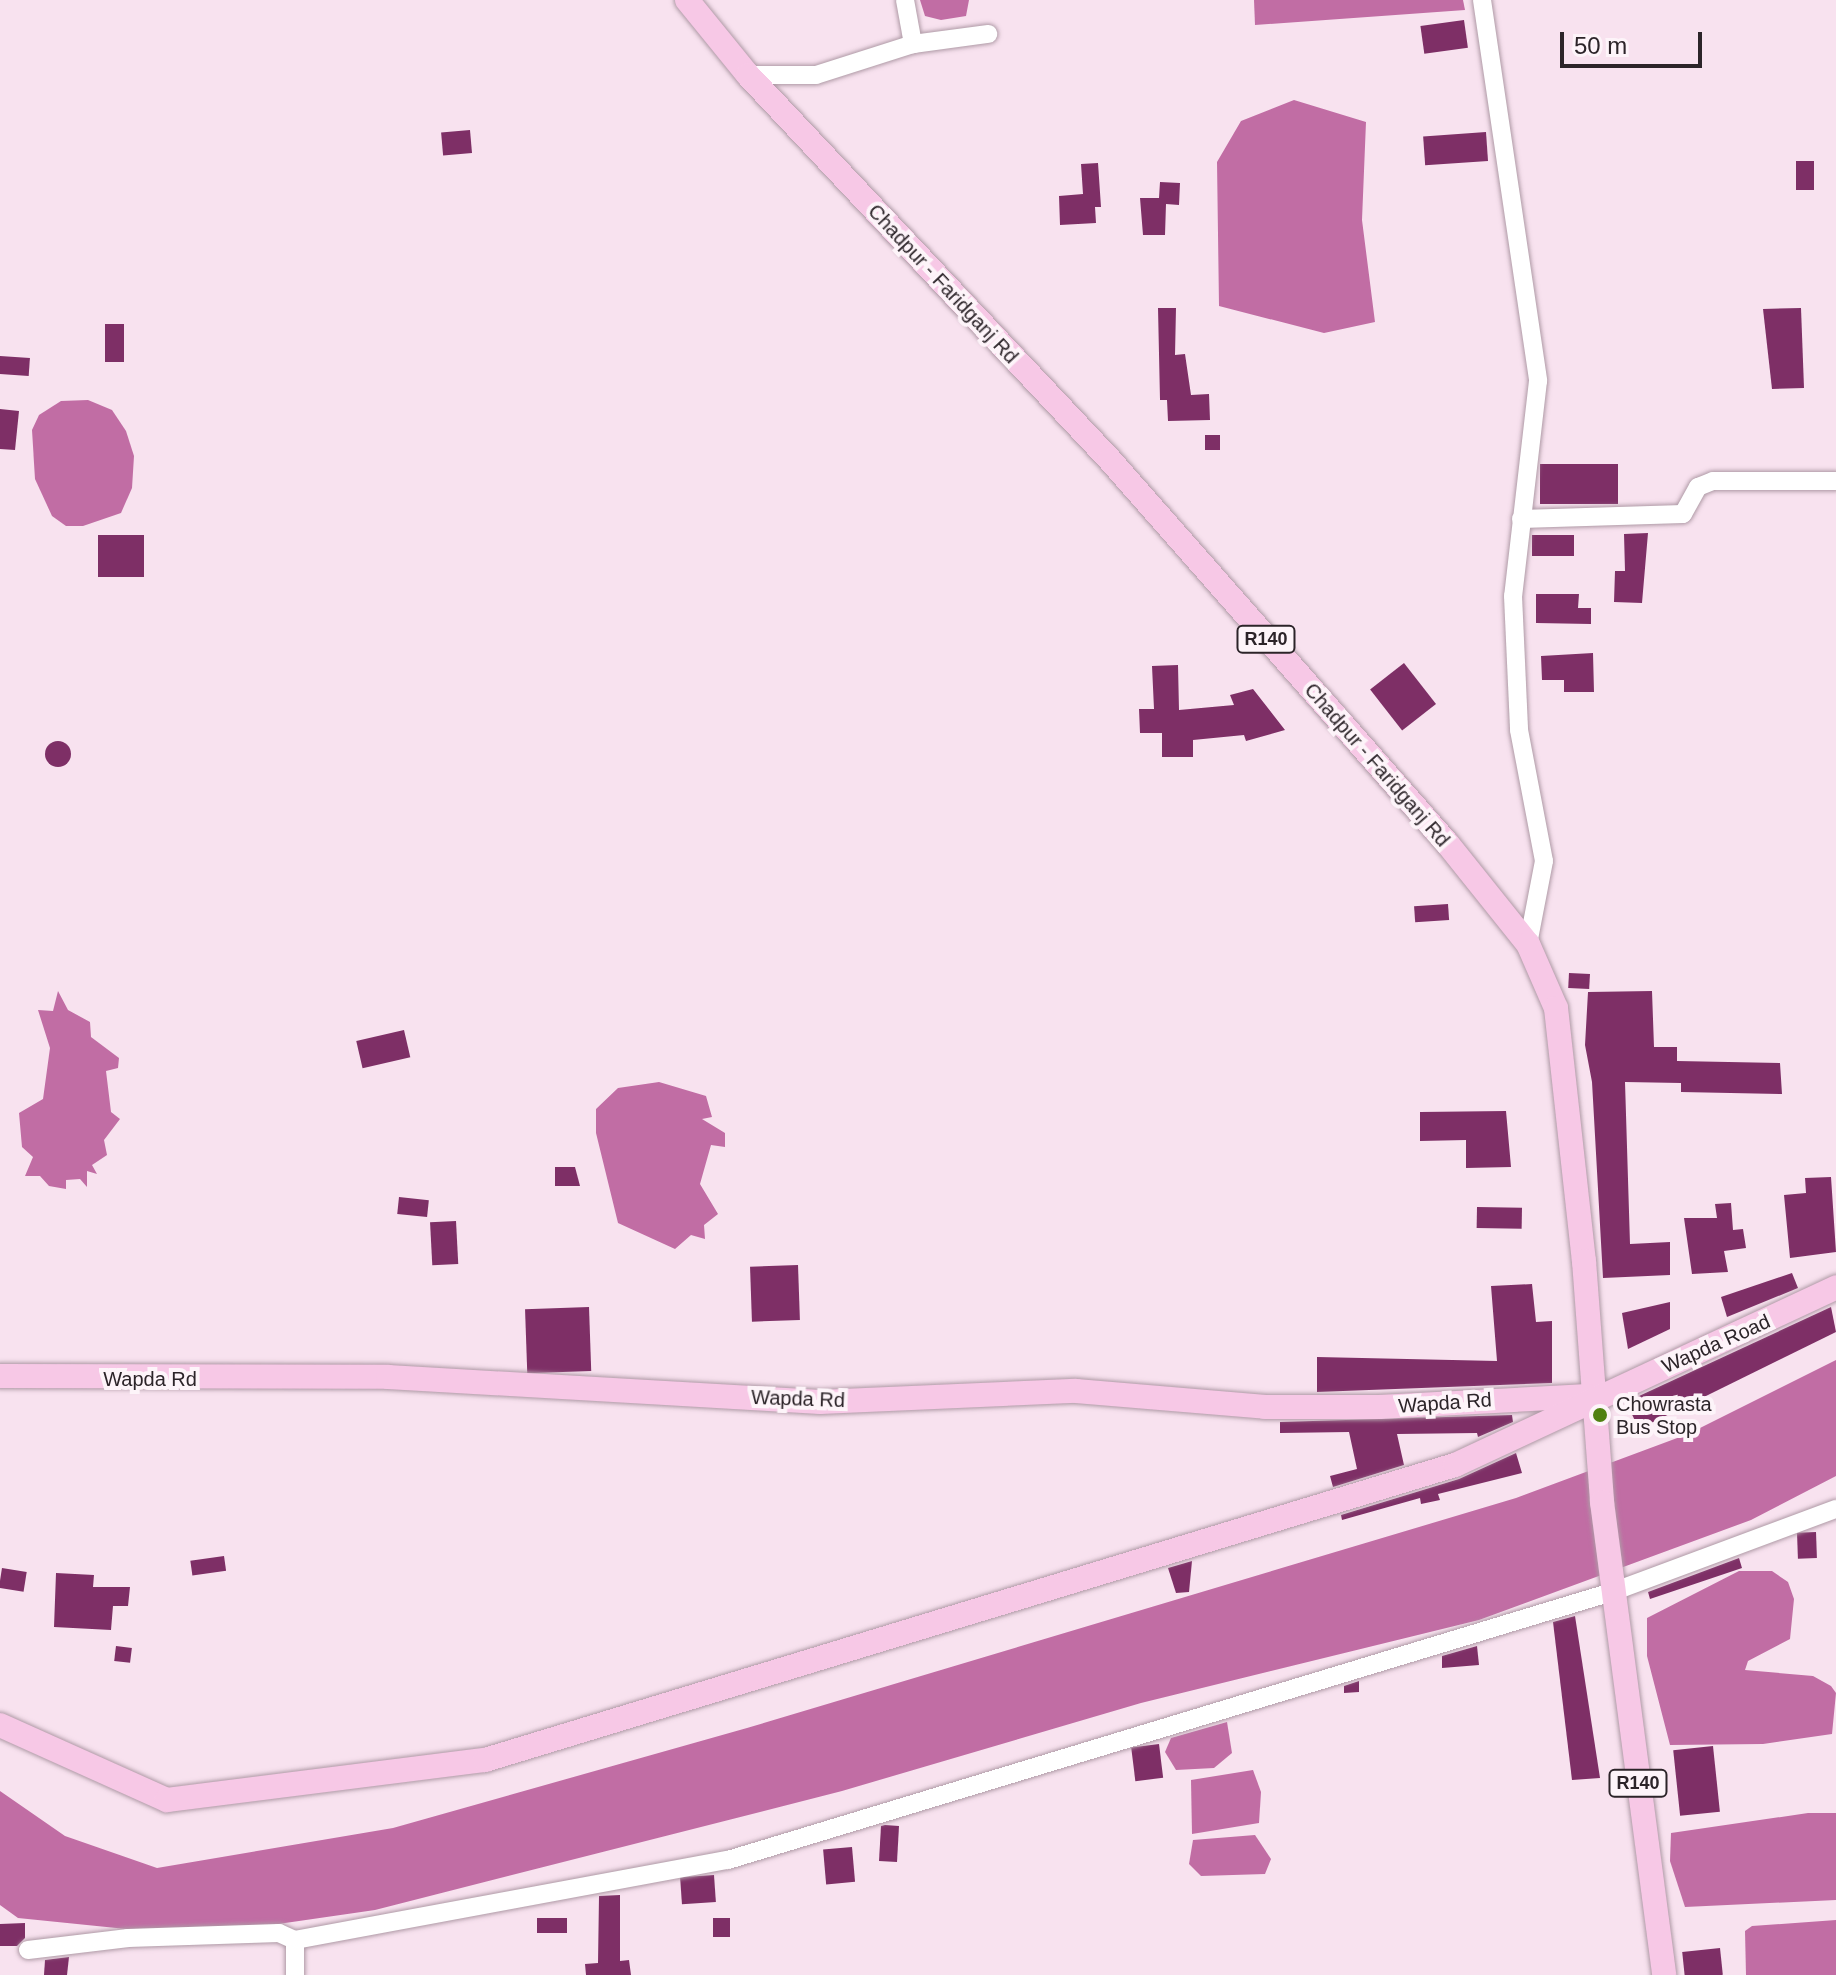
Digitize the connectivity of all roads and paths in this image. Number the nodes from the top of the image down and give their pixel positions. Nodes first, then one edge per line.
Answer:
1 (687, 0) edge
2 (905, 0) edge
3 (1482, 0) edge
4 (988, 34) dead end
5 (913, 44) junction
6 (748, 75) junction
7 (1836, 481) edge
8 (1521, 519) junction
9 (1528, 944) junction
10 (1836, 1287) edge
11 (0, 1376) edge
12 (1595, 1396) junction
13 (1836, 1509) edge
14 (1615, 1591) junction
15 (0, 1725) edge
16 (295, 1940) junction
17 (28, 1950) dead end
18 (295, 1975) edge
19 (1664, 1975) edge

1 - 6 main road, Chadpur - Faridganj Rd / R140
2 - 5 street
3 - 8 street
4 - 5 street
5 - 6 street
6 - 9 main road, Chadpur - Faridganj Rd / R140
7 - 8 street
8 - 9 street
9 - 12 main road, Chadpur - Faridganj Rd / R140
10 - 12 main road, Wapda Road
11 - 12 main road, Wapda Rd
12 - 14 main road, R140
12 - 15 main road, Wapda Road
13 - 14 street
14 - 16 street
14 - 19 main road, R140
16 - 17 street
16 - 18 street

